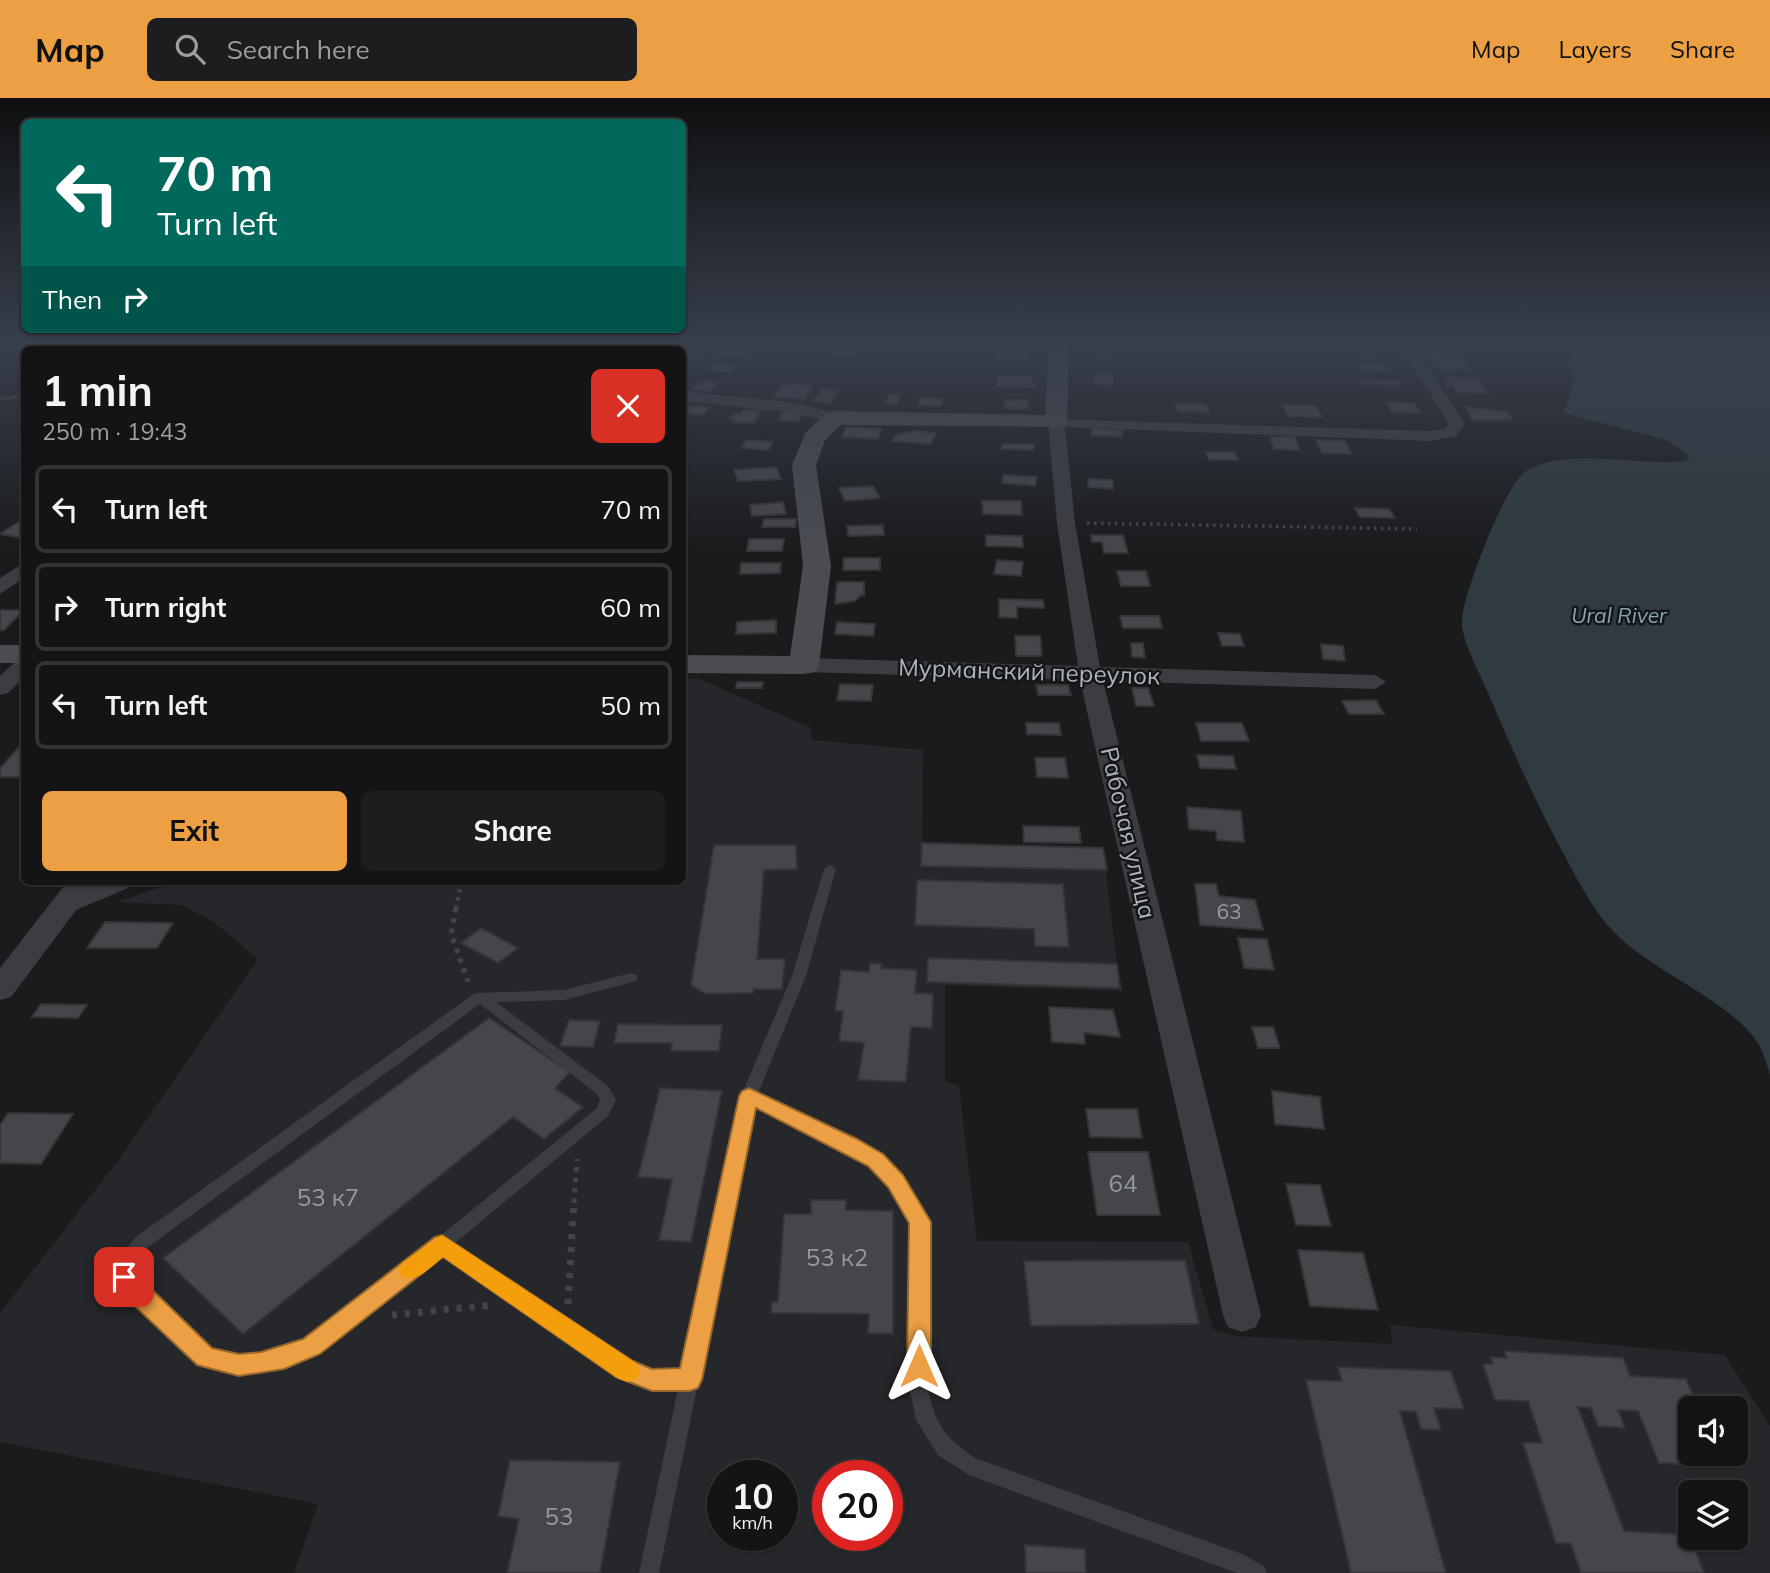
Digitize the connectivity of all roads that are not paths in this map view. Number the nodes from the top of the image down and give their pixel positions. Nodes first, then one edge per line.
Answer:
1 (815, 413) edge
2 (1056, 413) edge
3 (1450, 413) edge
4 (835, 418) junction
5 (1056, 422) junction
6 (21, 571) edge
7 (0, 588) edge
8 (0, 654) edge
9 (21, 654) edge
10 (686, 664) edge
11 (804, 665) junction
12 (21, 669) edge
13 (1090, 674) junction
14 (1375, 682) dead end
15 (0, 688) edge
16 (831, 869) dead end
17 (105, 885) edge
18 (75, 892) edge
19 (631, 978) dead end
20 (0, 989) edge
21 (480, 997) junction
22 (749, 1096) junction
23 (442, 1244) junction
24 (1242, 1315) dead end
25 (690, 1380) junction
26 (649, 1573) edge
27 (1257, 1573) edge

1 - 4 street
2 - 5 street, Рабочая улица
3 - 5 street
4 - 5 street
4 - 11 street
5 - 13 street, Рабочая улица
6 - 7 street
8 - 9 street
10 - 11 street, Мурманский переулок
11 - 13 street, Мурманский переулок
12 - 15 street
13 - 14 street, Мурманский переулок
13 - 24 street, Рабочая улица
16 - 22 lane
17 - 18 street
18 - 20 street
19 - 21 lane
21 - 23 lane
21 - 23 lane
22 - 25 lane
22 - 27 lane
23 - 25 lane
25 - 26 lane

